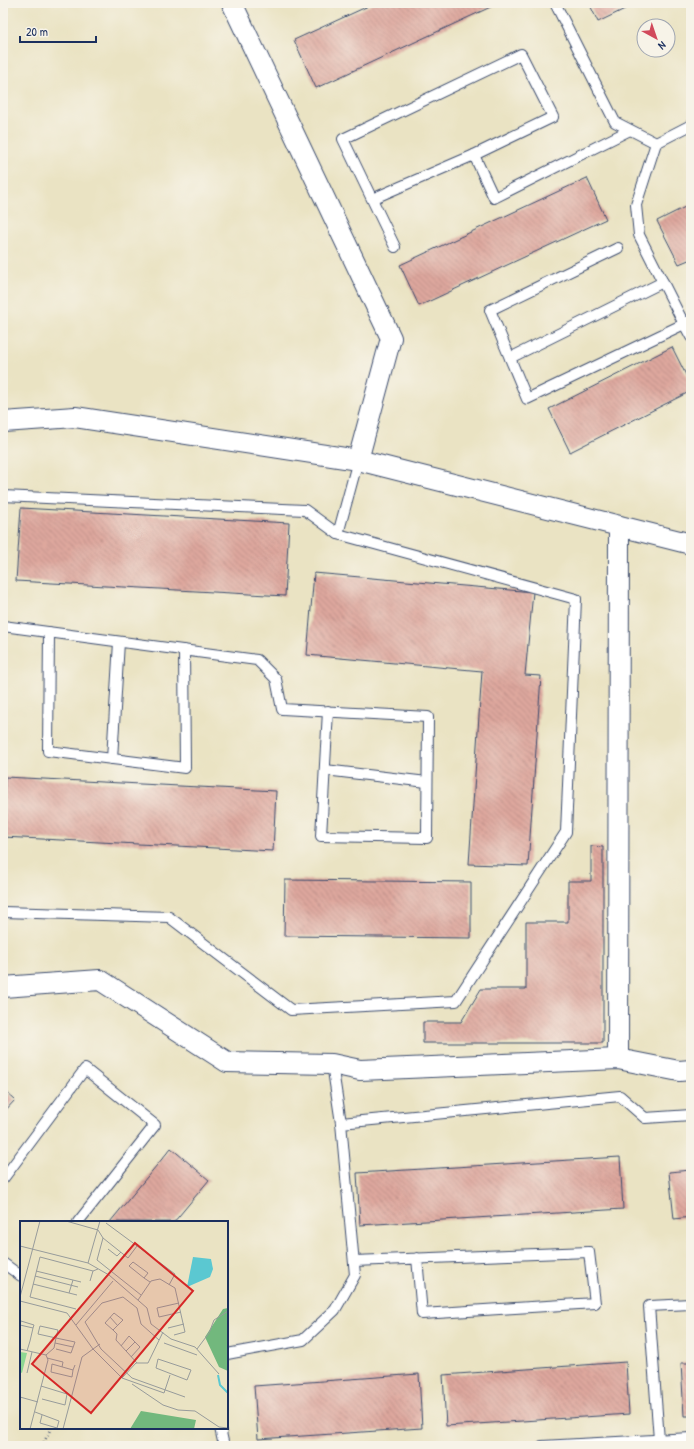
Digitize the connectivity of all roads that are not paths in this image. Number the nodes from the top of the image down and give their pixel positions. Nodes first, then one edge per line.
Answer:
1 (232, 3) edge
2 (555, 3) edge
3 (691, 125) edge
4 (630, 130) junction
5 (656, 143) junction
6 (474, 156) junction
7 (372, 199) junction
8 (395, 247) dead end
9 (618, 248) dead end
10 (663, 282) junction
11 (687, 322) edge
12 (691, 337) edge
13 (510, 358) junction
14 (3, 422) edge
15 (358, 460) junction
16 (3, 496) edge
17 (619, 526) junction
18 (338, 534) junction
19 (691, 544) edge
20 (3, 626) edge
21 (49, 632) junction
22 (119, 642) junction
23 (184, 650) junction
24 (328, 711) junction
25 (112, 759) junction
26 (325, 770) junction
27 (427, 782) junction
28 (3, 912) edge
29 (3, 987) edge
30 (618, 1059) junction
31 (332, 1064) junction
32 (691, 1070) edge
33 (691, 1115) edge
34 (341, 1123) junction
35 (3, 1179) edge
36 (79, 1221) edge
37 (417, 1258) junction
38 (354, 1261) junction
39 (3, 1263) edge
40 (20, 1275) edge
41 (691, 1304) edge
42 (228, 1354) edge
43 (220, 1429) edge
44 (691, 1438) edge
45 (659, 1440) junction
46 (224, 1446) edge
47 (542, 1446) edge

1 - 15 street
2 - 4 lane
3 - 5 lane
4 - 5 lane
4 - 6 lane
5 - 10 lane
6 - 7 lane
6 - 7 lane
7 - 8 lane
9 - 13 lane
10 - 11 lane
10 - 13 lane
11 - 12 lane
11 - 13 lane
14 - 15 street
15 - 17 street
15 - 18 lane
16 - 18 lane
17 - 19 street
17 - 30 street
18 - 28 lane
20 - 21 lane
21 - 22 lane
21 - 25 lane
22 - 23 lane
22 - 25 lane
23 - 24 lane
23 - 25 lane
24 - 26 lane
24 - 27 lane
26 - 27 lane
26 - 27 lane
29 - 31 street
30 - 31 street
30 - 32 street
31 - 34 lane
33 - 34 lane
34 - 38 lane
35 - 36 lane
37 - 37 lane
37 - 38 lane
38 - 42 lane
39 - 40 lane
41 - 45 lane
43 - 46 lane
44 - 45 lane
45 - 47 lane

